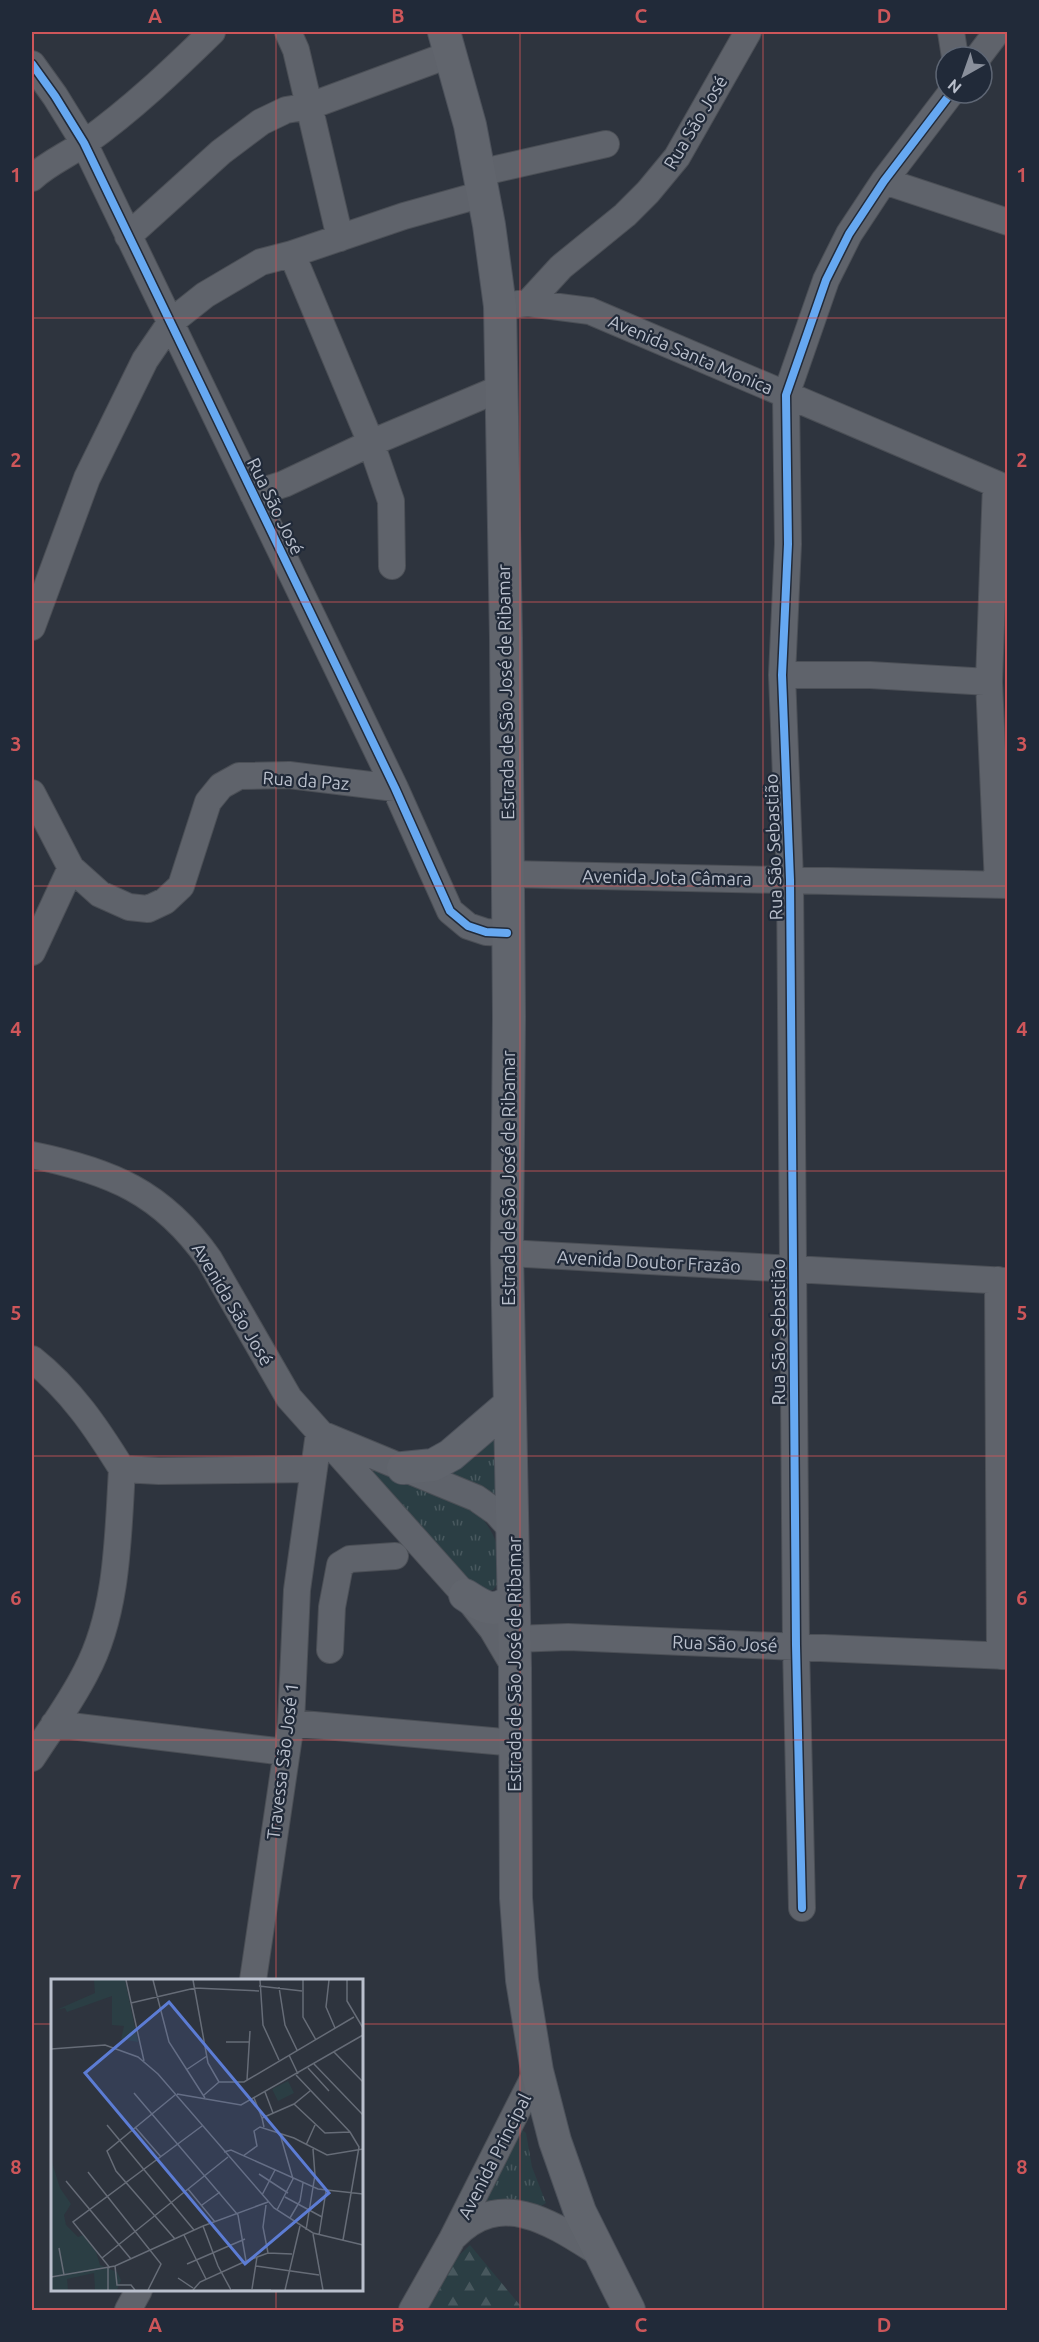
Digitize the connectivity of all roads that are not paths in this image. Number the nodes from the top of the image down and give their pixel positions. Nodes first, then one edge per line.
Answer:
1 (212, 32) edge
2 (288, 32) edge
3 (748, 32) edge
4 (997, 32) edge
5 (448, 43) edge
6 (987, 45) edge
7 (32, 64) edge
8 (942, 105) edge
9 (310, 106) junction
10 (84, 143) junction
11 (606, 144) dead end
12 (32, 178) edge
13 (884, 181) junction
14 (481, 184) junction
15 (1008, 222) edge
16 (128, 236) junction
17 (340, 238) junction
18 (292, 254) junction
19 (514, 305) junction
20 (171, 322) junction
21 (501, 388) junction
22 (786, 395) junction
23 (371, 443) junction
24 (1002, 487) edge
25 (253, 494) junction
26 (392, 566) dead end
27 (32, 627) edge
28 (782, 675) junction
29 (989, 682) junction
30 (395, 788) junction
31 (32, 793) edge
32 (71, 868) junction
33 (507, 874) junction
34 (790, 880) junction
35 (1003, 884) edge
36 (507, 933) junction
37 (32, 952) edge
38 (32, 1155) edge
39 (507, 1253) junction
40 (793, 1269) junction
41 (1003, 1281) edge
42 (32, 1359) edge
43 (508, 1406) junction
44 (319, 1433) junction
45 (403, 1468) junction
46 (122, 1469) junction
47 (314, 1469) junction
48 (513, 1531) junction
49 (395, 1556) dead end
50 (465, 1595) junction
51 (513, 1599) junction
52 (296, 1603) junction
53 (332, 1607) junction
54 (796, 1646) junction
55 (330, 1650) dead end
56 (515, 1653) junction
57 (1004, 1656) edge
58 (54, 1724) junction
59 (291, 1724) junction
60 (515, 1743) junction
61 (285, 1752) junction
62 (32, 1758) edge
63 (802, 1908) dead end
64 (253, 1979) edge
65 (537, 2071) junction
66 (451, 2241) junction
67 (599, 2253) junction
68 (138, 2291) edge
69 (128, 2310) edge
70 (412, 2310) edge
71 (629, 2310) edge

1 - 10 street
2 - 9 street
3 - 19 street, Rua São José
4 - 6 street
5 - 9 street
5 - 14 main road, Estrada de São José de Ribamar
7 - 10 street, Rua São José
8 - 13 street, Rua São Sebastião
9 - 16 street
9 - 17 street
10 - 12 street
10 - 16 street, Rua São José
11 - 14 street
13 - 15 street
13 - 22 street, Rua São Sebastião
14 - 17 street
14 - 19 main road, Estrada de São José de Ribamar
16 - 20 street, Rua São José
17 - 18 street
18 - 20 street
18 - 23 street
19 - 21 main road, Estrada de São José de Ribamar
19 - 22 street, Avenida Santa Monica
20 - 25 street, Rua São José
20 - 27 street
21 - 23 street
21 - 33 main road, Estrada de São José de Ribamar
22 - 24 street, Avenida Santa Monica
22 - 28 street, Rua São Sebastião
23 - 25 street
23 - 26 street
24 - 29 street
25 - 30 street, Rua São José
28 - 29 street
28 - 34 street, Rua São Sebastião
29 - 35 street
30 - 32 street, Rua da Paz
30 - 36 street, Rua São José
31 - 32 street, Rua da Paz
32 - 37 street
33 - 34 street, Avenida Jota Câmara
33 - 36 main road, Estrada de São José de Ribamar
34 - 35 street, Avenida Jota Câmara
34 - 40 street, Rua São Sebastião
36 - 39 main road, Estrada de São José de Ribamar
38 - 44 street, Avenida São José
39 - 40 street, Avenida Doutor Frazão
39 - 43 main road, Estrada de São José de Ribamar
40 - 41 street, Avenida Doutor Frazão
40 - 54 street, Rua São Sebastião
41 - 57 street
42 - 46 street
43 - 45 main road
43 - 48 main road, Estrada de São José de Ribamar
44 - 45 street, Avenida São José
44 - 47 street, Travessa São José 1
44 - 50 street, Avenida São José
45 - 48 street, Avenida São José
46 - 47 street
46 - 58 street
47 - 52 street, Travessa São José 1
48 - 51 main road, Estrada de São José de Ribamar
49 - 53 street
50 - 51 main road
50 - 56 street, Avenida São José
51 - 56 main road, Estrada de São José de Ribamar
52 - 53 street
52 - 59 street, Travessa São José 1
53 - 55 street
54 - 56 street, Rua São José
54 - 57 street, Rua São José
54 - 63 street, Rua São Sebastião
56 - 60 main road, Estrada de São José de Ribamar
58 - 61 street
58 - 62 street
59 - 60 street
59 - 61 street, Travessa São José 1
60 - 65 main road, Estrada de São José de Ribamar
61 - 64 street, Travessa São José 1
65 - 66 street, Avenida Principal
65 - 67 main road, Estrada de São José de Ribamar
66 - 67 street, Avenida Principal
66 - 70 street, Avenida Principal
67 - 71 main road, Estrada de São José de Ribamar
68 - 69 street

